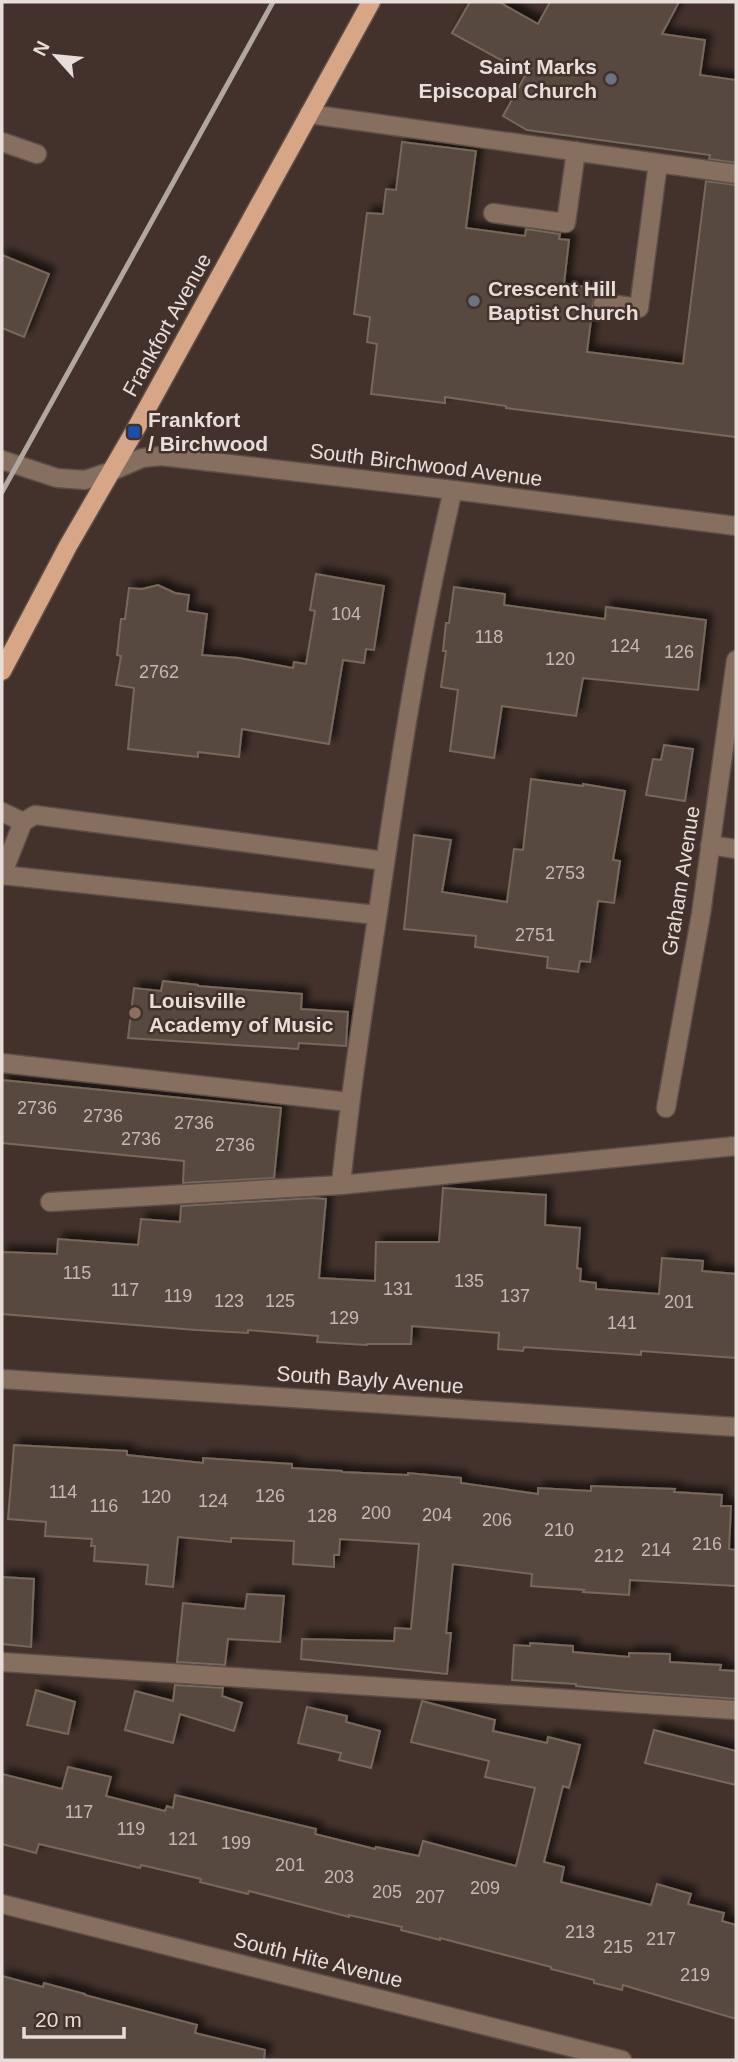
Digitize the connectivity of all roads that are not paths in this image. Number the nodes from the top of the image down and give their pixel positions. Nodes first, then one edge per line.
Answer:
1 (371, 2) edge
2 (309, 114) junction
3 (2, 142) edge
4 (576, 151) junction
5 (37, 154) dead end
6 (659, 163) junction
7 (736, 174) edge
8 (493, 213) dead end
9 (603, 303) dead end
10 (2, 460) edge
11 (112, 471) junction
12 (453, 490) junction
13 (736, 526) edge
14 (736, 660) edge
15 (2, 671) edge
16 (2, 812) edge
17 (23, 822) junction
18 (710, 845) junction
19 (736, 849) edge
20 (385, 862) junction
21 (377, 915) junction
22 (2, 1063) edge
23 (349, 1102) junction
24 (666, 1108) dead end
25 (736, 1146) edge
26 (341, 1185) junction
27 (50, 1202) dead end
28 (2, 1379) edge
29 (736, 1427) edge
30 (2, 1662) edge
31 (736, 1710) edge
32 (2, 1904) edge
33 (622, 2060) edge

1 - 2 main road, Frankfort Avenue
2 - 4 street
2 - 11 main road, Frankfort Avenue
3 - 5 street
4 - 6 street
4 - 8 street
6 - 7 street
6 - 9 street
10 - 11 street, South Birchwood Avenue
11 - 12 street, South Birchwood Avenue
11 - 15 main road, Frankfort Avenue
12 - 13 street, South Birchwood Avenue
12 - 20 street
14 - 18 street, Graham Avenue
16 - 17 street
17 - 20 street
17 - 21 street
18 - 19 street
18 - 24 street, Graham Avenue
20 - 21 street
21 - 23 street
22 - 23 street
23 - 26 street
25 - 26 street
26 - 27 street
28 - 29 street, South Bayly Avenue
30 - 31 street
32 - 33 street, South Hite Avenue

